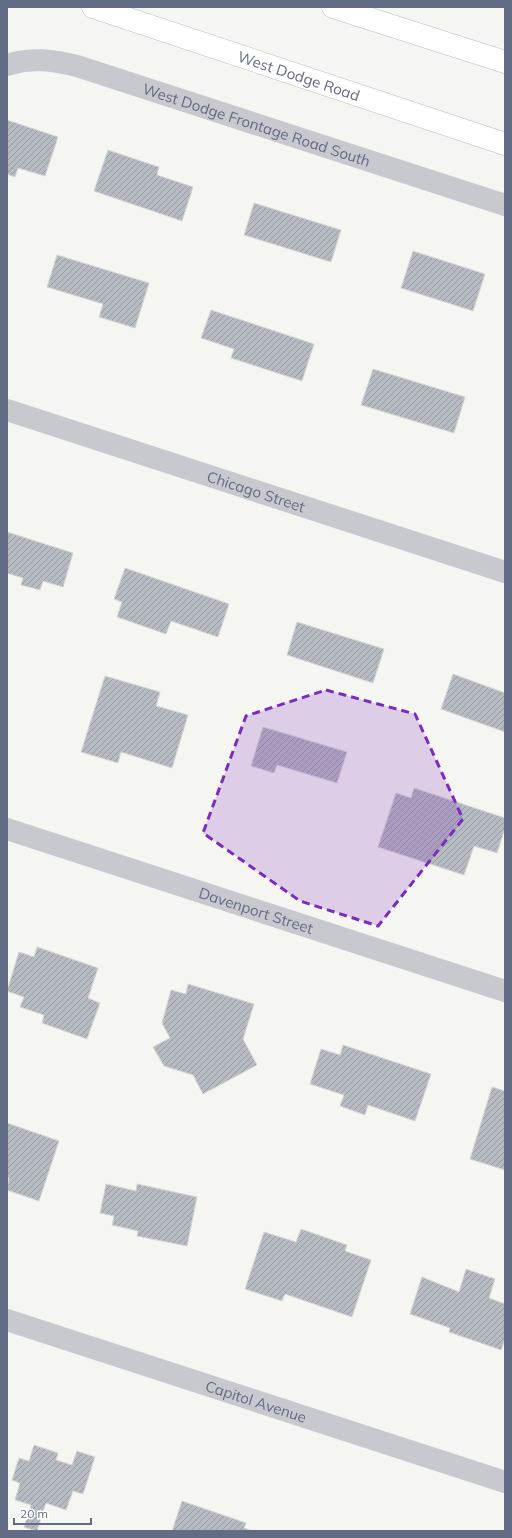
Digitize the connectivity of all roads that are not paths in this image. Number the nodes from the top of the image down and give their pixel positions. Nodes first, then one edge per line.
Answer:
1 (93, 7) edge
2 (333, 7) edge
3 (505, 62) edge
4 (7, 65) edge
5 (505, 144) edge
6 (505, 205) edge
7 (7, 410) edge
8 (505, 572) edge
9 (7, 829) edge
10 (505, 991) edge
11 (7, 1320) edge
12 (505, 1482) edge

1 - 5 highway, West Dodge Road
2 - 3 highway
4 - 6 street, West Dodge Frontage Road South
7 - 8 street, Chicago Street
9 - 10 street, Davenport Street
11 - 12 street, Capitol Avenue

